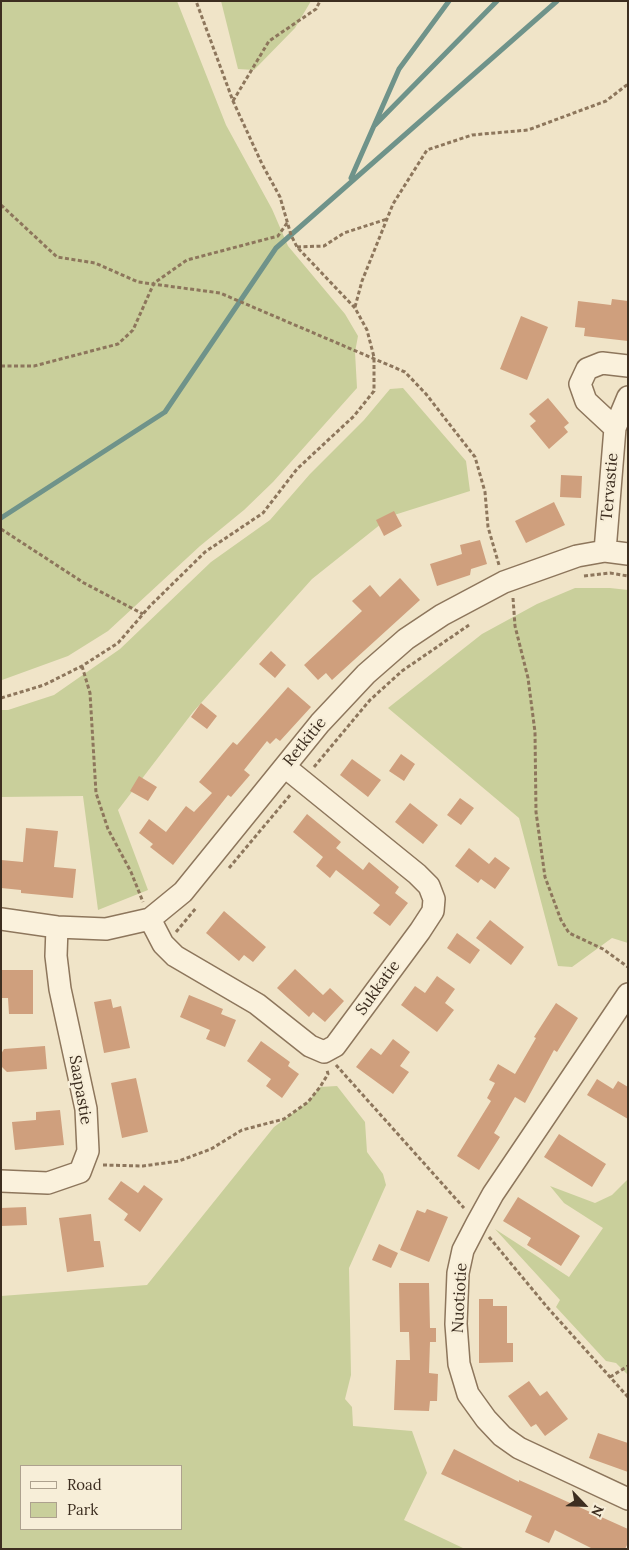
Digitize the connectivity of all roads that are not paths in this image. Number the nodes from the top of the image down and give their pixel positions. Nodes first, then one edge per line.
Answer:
1 (628, 366) edge
2 (628, 397) edge
3 (615, 428) junction
4 (605, 551) junction
5 (628, 554) edge
6 (285, 767) junction
7 (1, 919) edge
8 (150, 919) junction
9 (57, 927) junction
10 (628, 994) edge
11 (1, 1181) edge
12 (628, 1499) edge

1 - 3 street
2 - 3 street, Tervastie
3 - 4 street, Tervastie
4 - 5 street, Retkitie
4 - 6 street, Retkitie
6 - 8 street, Retkitie
6 - 8 street, Sukkatie
7 - 9 street, Retkitie
8 - 9 street, Retkitie
9 - 11 street, Saapastie
10 - 12 street, Nuotiotie

